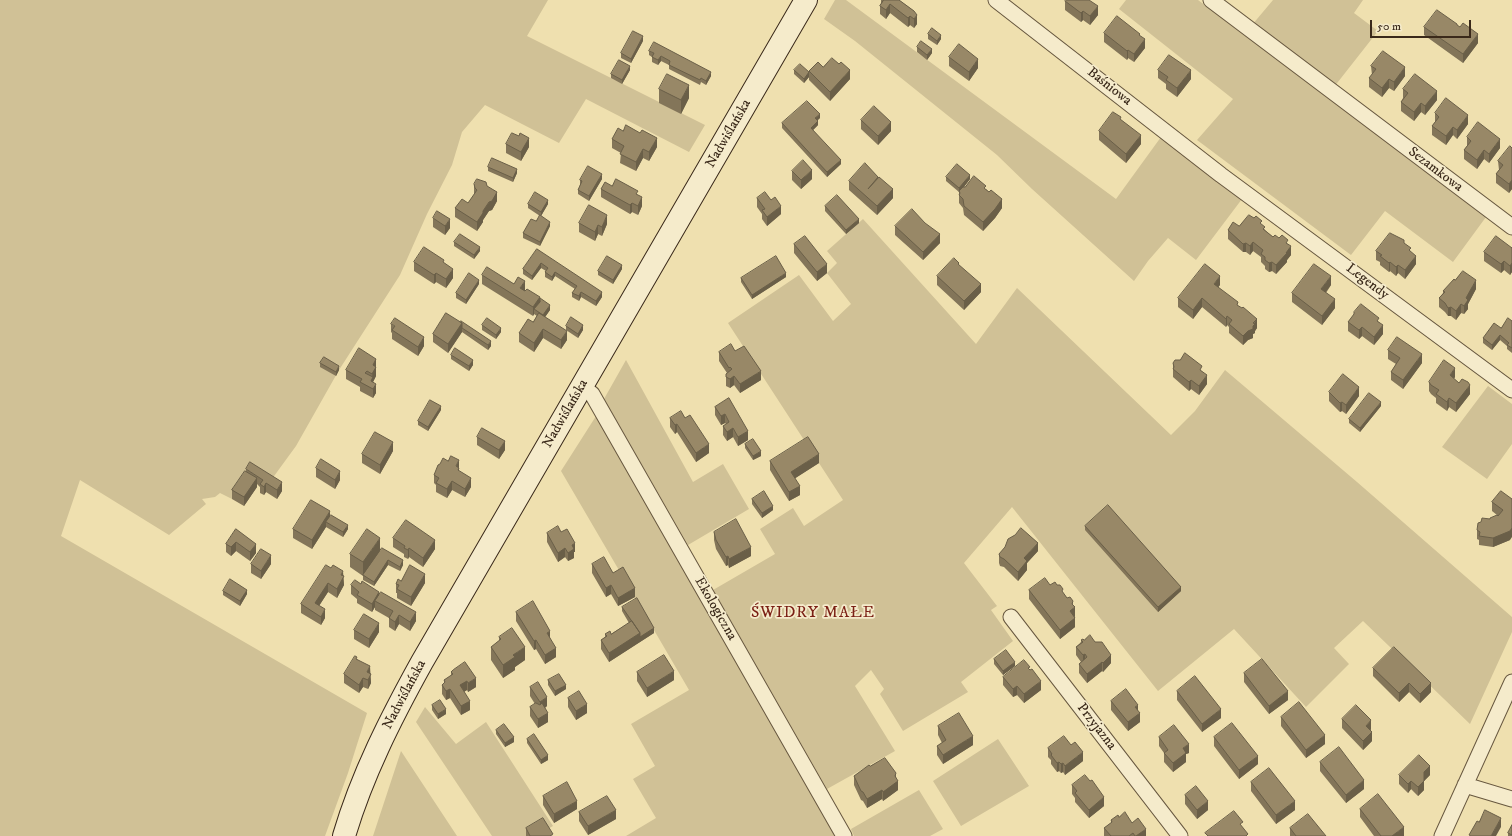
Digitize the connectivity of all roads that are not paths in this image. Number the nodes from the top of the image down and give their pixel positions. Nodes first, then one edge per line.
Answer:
1 (806, 0) edge
2 (996, 0) edge
3 (1210, 0) edge
4 (1221, 175) joint
5 (1512, 227) edge
6 (582, 386) junction
7 (1512, 390) edge
8 (1011, 617) dead end
9 (1512, 682) edge
10 (1465, 785) junction
11 (1512, 799) edge
12 (344, 836) edge
13 (844, 836) edge
14 (1180, 836) edge
15 (1442, 836) edge

1 - 6 main road, Nadwiślańska
2 - 4 street, Baśniowa
3 - 5 street, Sezamkowa
4 - 7 street, Legendy
6 - 12 main road, Nadwiślańska
6 - 13 street, Ekologiczna
8 - 14 street, Przyjazna
9 - 10 street
10 - 11 street
10 - 15 street

